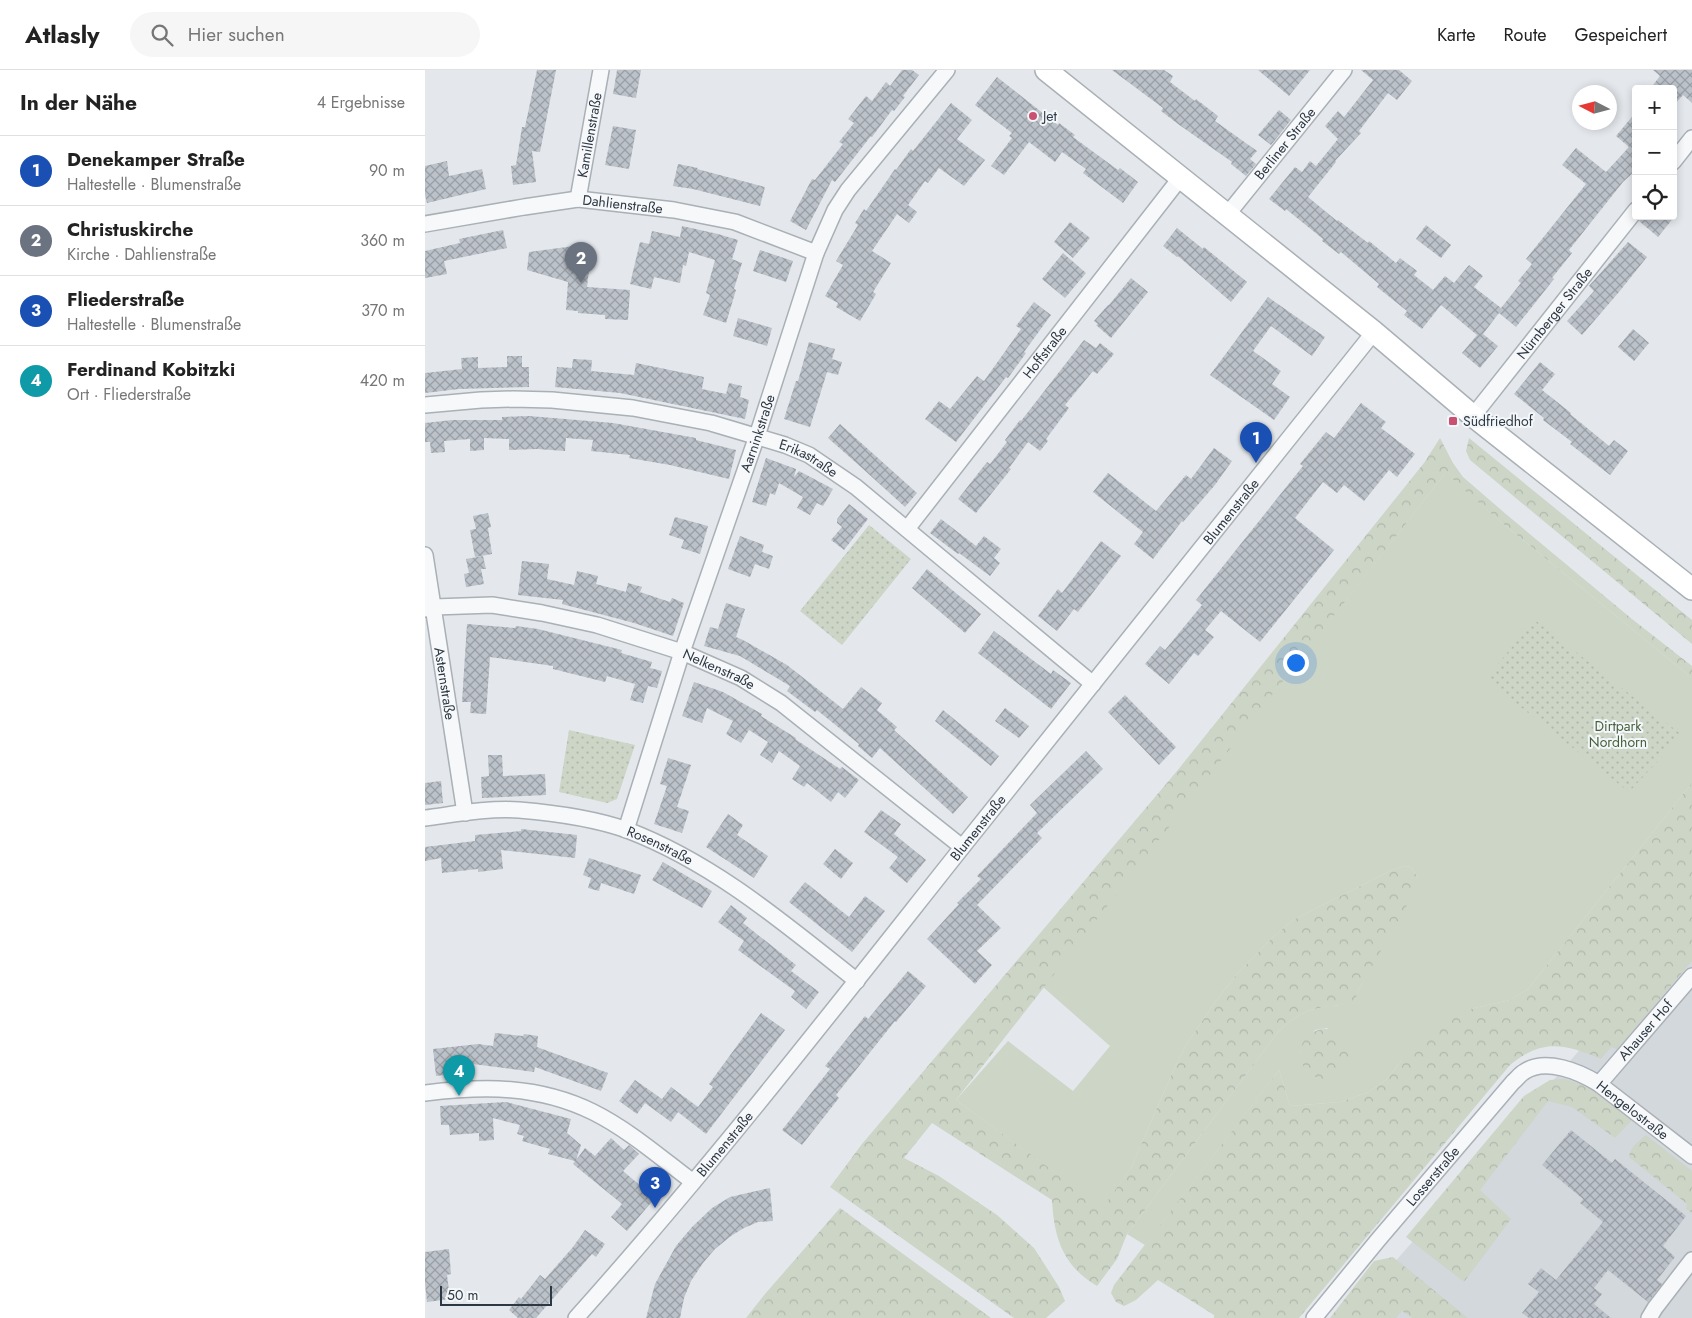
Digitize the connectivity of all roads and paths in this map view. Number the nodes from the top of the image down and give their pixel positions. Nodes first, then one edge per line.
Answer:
1 (601, 70) edge
2 (947, 70) edge
3 (1045, 70) edge
4 (1343, 70) edge
5 (1692, 138) edge
6 (1677, 157) edge
7 (1181, 177) junction
8 (578, 199) junction
9 (1632, 215) edge
10 (1227, 216) junction
11 (425, 224) edge
12 (816, 253) junction
13 (1374, 332) junction
14 (425, 405) edge
15 (1473, 416) junction
16 (757, 436) junction
17 (907, 529) junction
18 (425, 555) edge
19 (1692, 589) edge
20 (429, 608) edge
21 (682, 652) junction
22 (1093, 684) junction
23 (465, 813) junction
24 (425, 818) edge
25 (626, 830) junction
26 (962, 847) junction
27 (1692, 976) edge
28 (857, 981) junction
29 (1569, 1070) joint
30 (1599, 1084) junction
31 (425, 1093) edge
32 (1692, 1156) edge
33 (693, 1182) junction
34 (1692, 1260) edge
35 (576, 1318) edge
36 (1314, 1318) edge
37 (1649, 1318) edge

1 - 8 street, Kamillenstraße
2 - 12 street, Aarninkstraße
3 - 7 street
4 - 10 street, Berliner Straße
5 - 6 street
7 - 10 street
7 - 17 street, Hoffstraße
8 - 11 street, Dahlienstraße
8 - 12 street, Dahlienstraße
9 - 15 street, Nürnberger Straße
10 - 13 street
12 - 16 street, Aarninkstraße
13 - 15 street
13 - 22 street, Blumenstraße
14 - 16 street, Erikastraße
15 - 19 street
16 - 17 street, Erikastraße
16 - 21 street, Aarninkstraße
17 - 22 street, Erikastraße
18 - 20 street, Asternstraße
20 - 21 street, Nelkenstraße
20 - 23 street, Asternstraße
21 - 25 street, Aarninkstraße
21 - 26 street, Nelkenstraße
22 - 26 street, Blumenstraße
23 - 24 street, Rosenstraße
23 - 25 street, Rosenstraße
25 - 28 street, Rosenstraße
26 - 28 street, Blumenstraße
27 - 30 street, Ahauser Hof
28 - 33 street, Blumenstraße
29 - 30 street, Hengelostraße
29 - 36 street, Losserstraße
30 - 32 street, Hengelostraße
31 - 33 street
33 - 35 street, Blumenstraße
34 - 37 street

